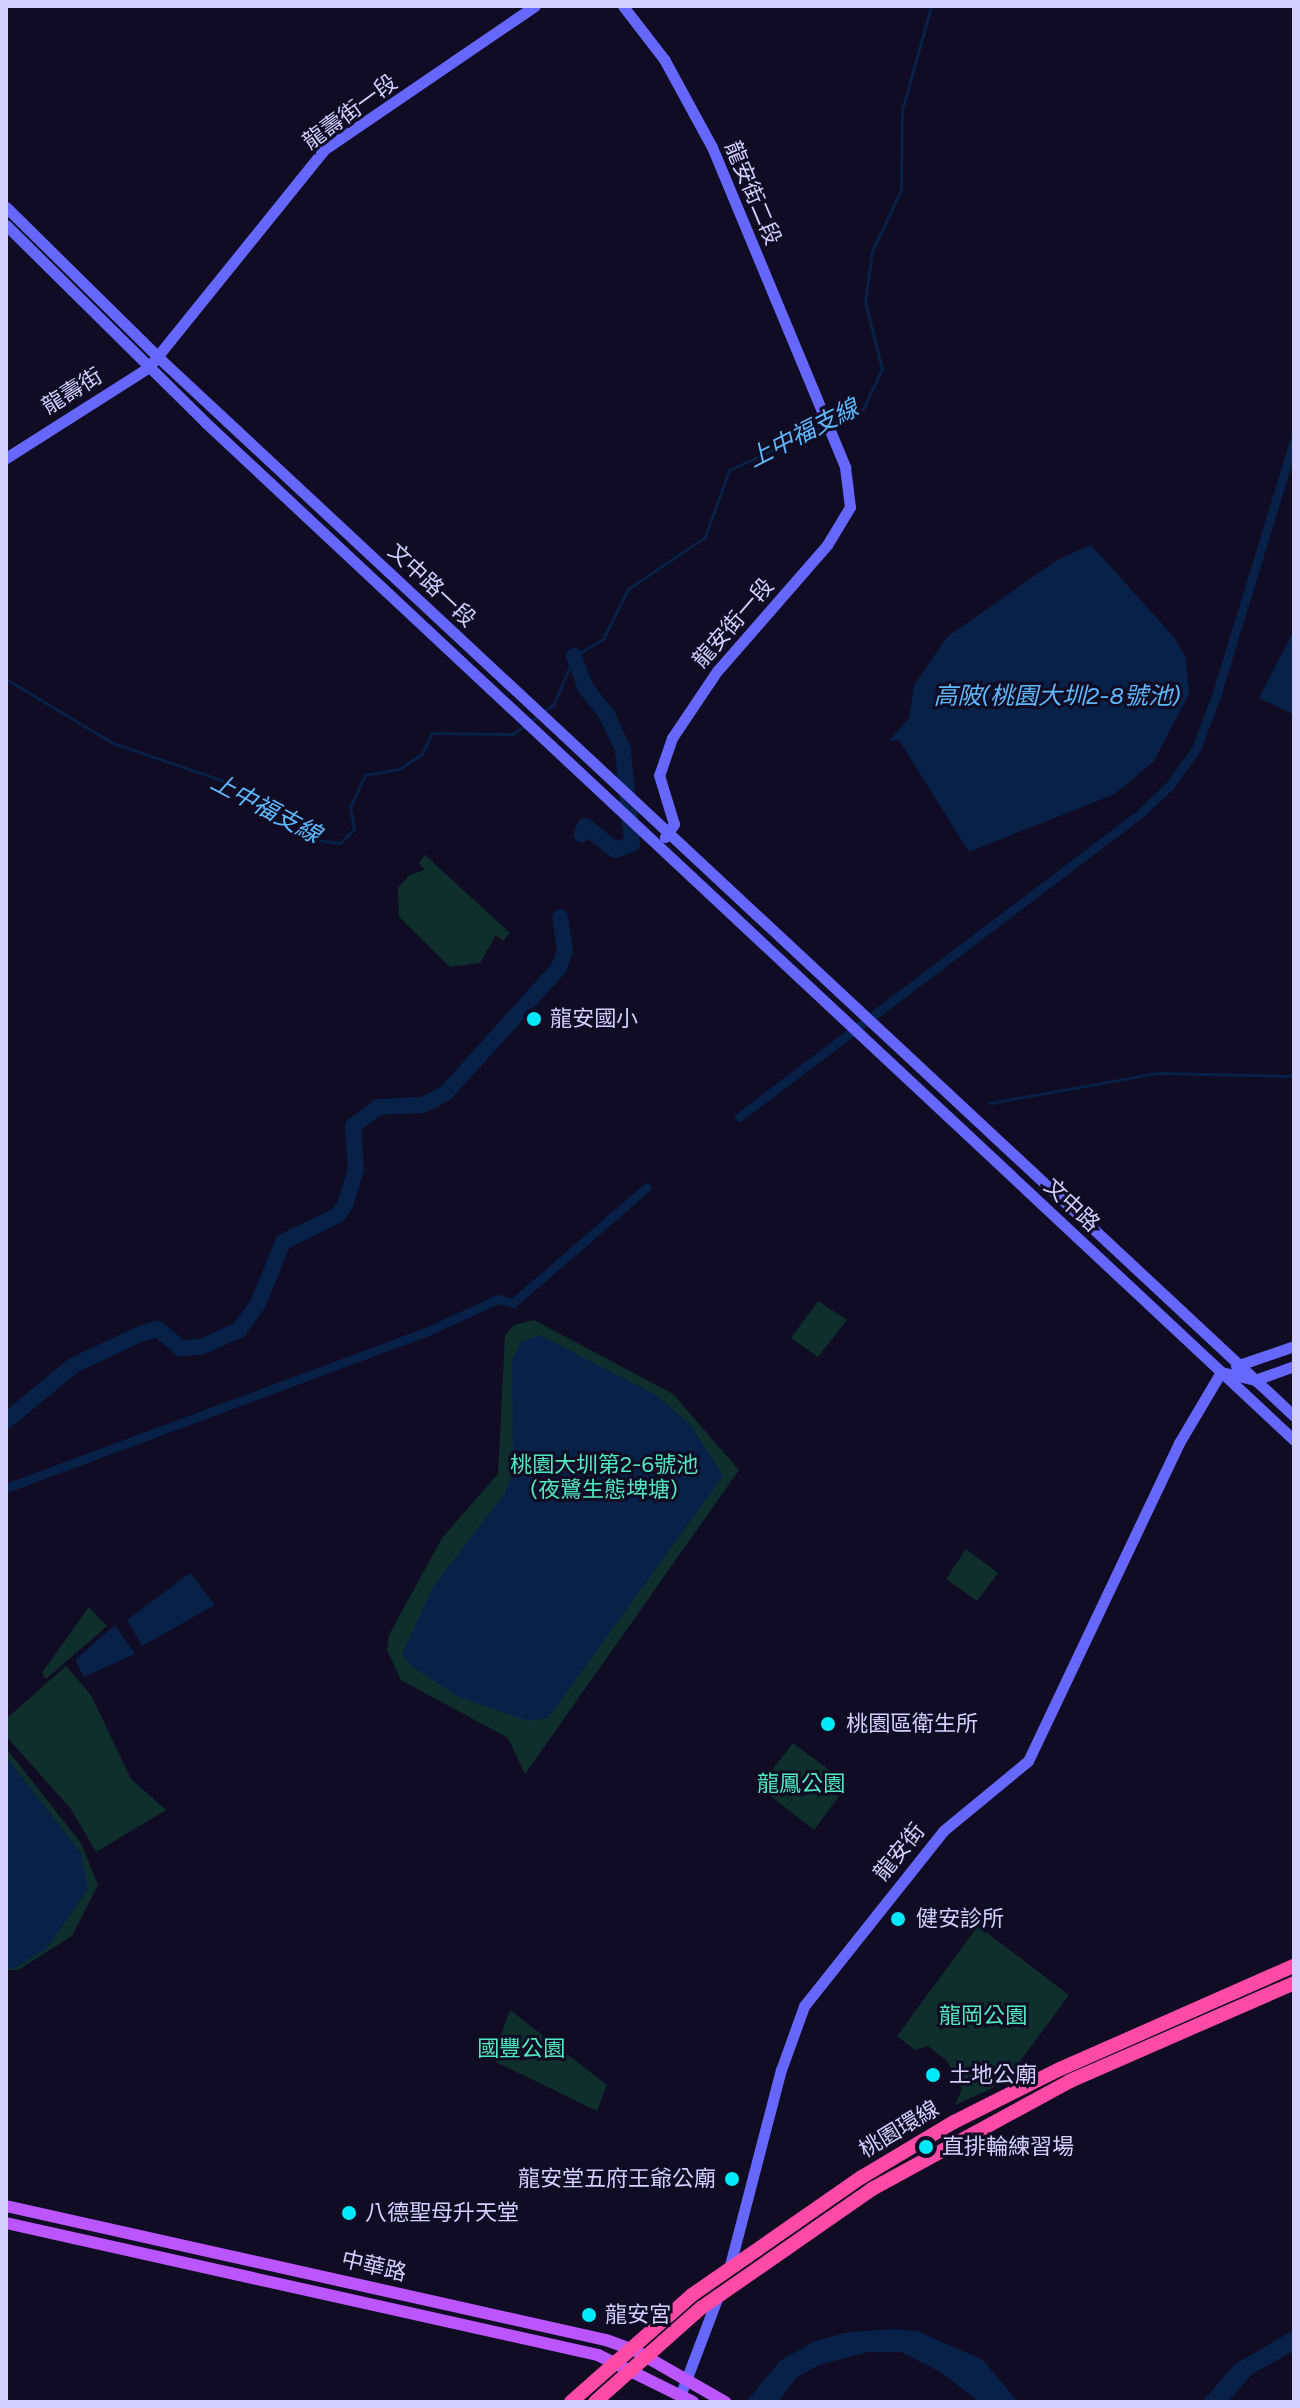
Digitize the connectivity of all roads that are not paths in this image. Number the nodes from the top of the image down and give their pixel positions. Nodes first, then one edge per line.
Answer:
1 (535, 6) edge
2 (623, 6) edge
3 (6, 207) edge
4 (6, 225) edge
5 (158, 357) junction
6 (148, 368) junction
7 (830, 432) joint
8 (6, 458) edge
9 (363, 548) junction
10 (352, 560) junction
11 (670, 833) junction
12 (656, 840) junction
13 (836, 987) joint
14 (823, 998) joint
15 (949, 1095) junction
16 (939, 1105) junction
17 (1294, 1346) edge
18 (1240, 1365) junction
19 (1294, 1366) edge
20 (1221, 1372) junction
21 (1255, 1380) junction
22 (1294, 1416) edge
23 (1294, 1440) edge
24 (1294, 1966) edge
25 (1294, 1983) edge
26 (6, 2206) edge
27 (6, 2223) edge
28 (688, 2379) junction
29 (680, 2396) junction
30 (723, 2401) edge
31 (571, 2402) edge
32 (595, 2402) edge
33 (693, 2402) edge

1 - 5 street, 龍壽街一段
2 - 7 street, 龍安街二段
3 - 5 street, 文中路一段
4 - 6 street, 文中路一段
5 - 6 street, 龍壽街
5 - 9 street, 文中路一段
6 - 8 street, 龍壽街
6 - 10 street, 文中路一段
7 - 11 street, 龍安街一段
9 - 10 street
9 - 11 street, 文中路一段
10 - 12 street, 文中路一段
11 - 12 street
11 - 13 street, 文中路一段
12 - 14 street, 文中路一段
13 - 15 street, 文中路
14 - 16 street, 文中路
15 - 16 street
15 - 18 street, 文中路
16 - 20 street, 文中路
17 - 18 street
18 - 20 street
18 - 21 street, 文中路
19 - 21 street
20 - 21 street
20 - 23 street, 文中路
20 - 28 street, 龍安街
21 - 22 street, 文中路
24 - 31 highway, 桃園環線, bridge
25 - 32 highway, 桃園環線, bridge
26 - 28 main road, 中華路
27 - 29 main road, 中華路
28 - 29 street, 龍安街
28 - 30 main road, 中華路
29 - 33 main road, 中華路

